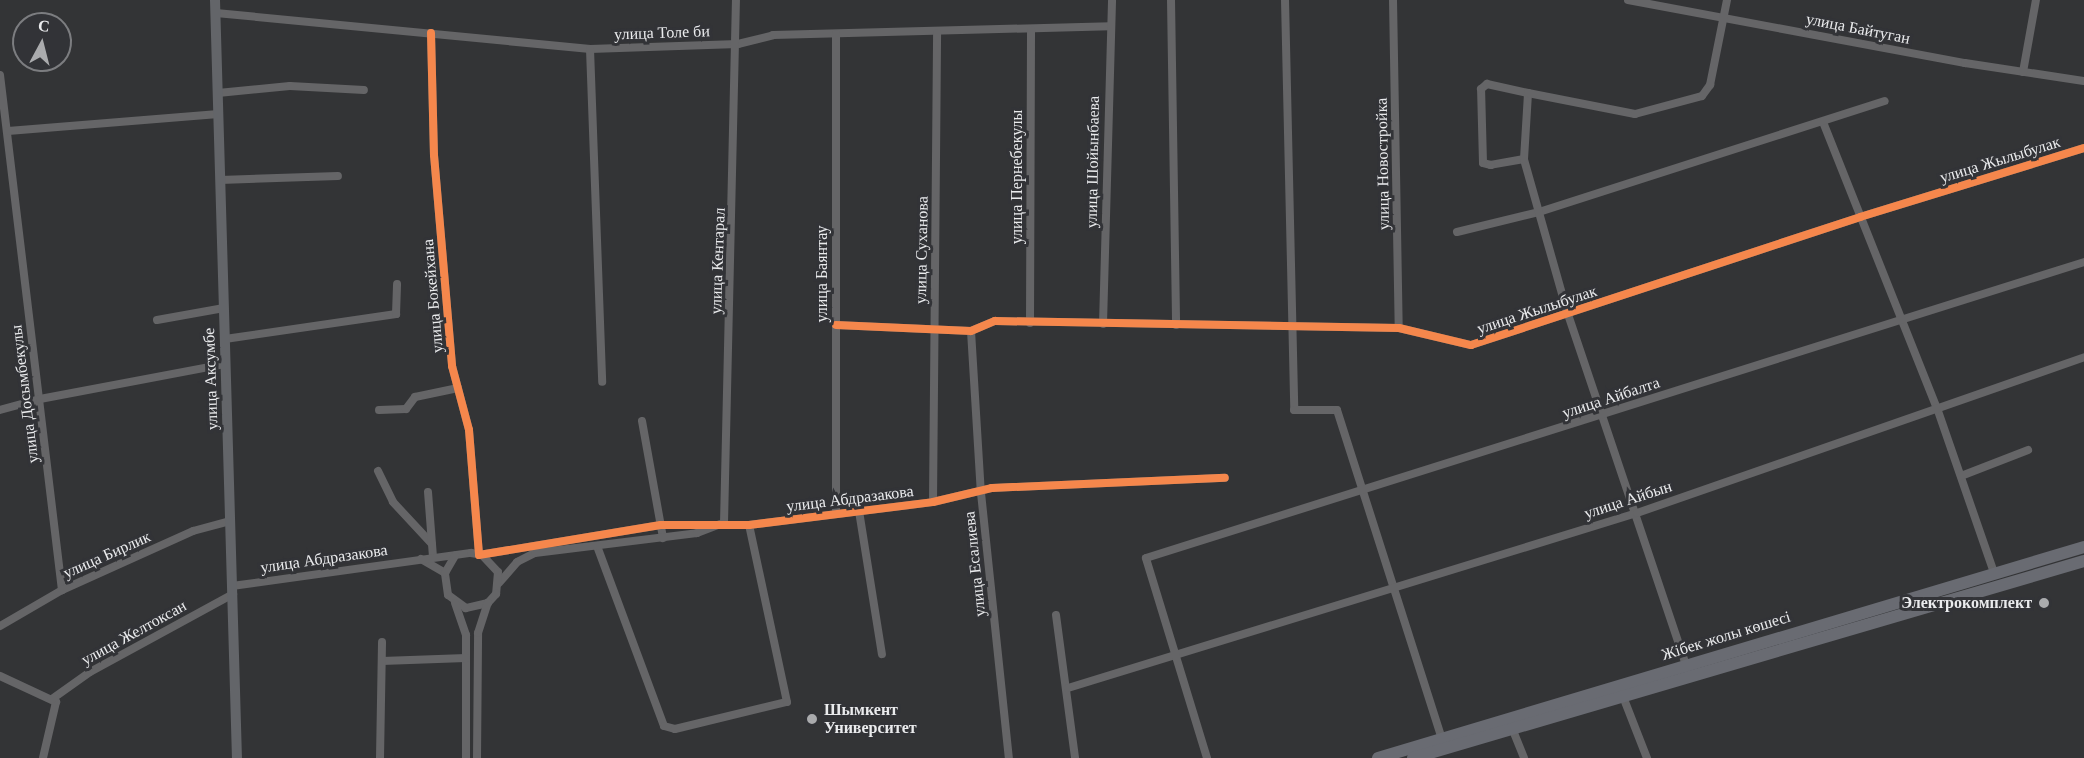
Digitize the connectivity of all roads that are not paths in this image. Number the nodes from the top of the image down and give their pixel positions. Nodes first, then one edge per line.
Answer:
1 (215, 0) edge
2 (736, 0) edge
3 (1112, 0) edge
4 (1171, 0) edge
5 (1285, 0) edge
6 (1393, 0) edge
7 (1628, 0) edge
8 (1726, 0) edge
9 (2036, 0) edge
10 (216, 13) junction
11 (1724, 16) junction
12 (1110, 26) junction
13 (1031, 30) junction
14 (431, 33) junction
15 (938, 33) junction
16 (836, 34) junction
17 (738, 44) junction
18 (590, 49) junction
19 (2023, 72) junction
20 (0, 75) edge
21 (2084, 81) edge
22 (364, 90) dead end
23 (218, 93) junction
24 (1528, 93) junction
25 (1885, 101) dead end
26 (218, 114) junction
27 (1822, 122) junction
28 (5, 127) edge
29 (2084, 148) edge
30 (1524, 159) junction
31 (338, 176) dead end
32 (220, 180) junction
33 (1539, 212) junction
34 (1860, 217) junction
35 (1456, 232) dead end
36 (2084, 262) edge
37 (397, 284) dead end
38 (224, 308) junction
39 (1568, 315) junction
40 (157, 320) dead end
41 (1900, 320) junction
42 (1030, 323) junction
43 (1103, 324) junction
44 (836, 325) junction
45 (1176, 325) junction
46 (935, 327) junction
47 (1293, 327) junction
48 (1399, 328) junction
49 (971, 331) junction
50 (225, 339) junction
51 (2084, 357) edge
52 (226, 364) junction
53 (602, 382) dead end
54 (458, 388) junction
55 (39, 399) junction
56 (1937, 408) junction
57 (0, 410) edge
58 (379, 410) dead end
59 (1603, 415) junction
60 (642, 421) dead end
61 (2028, 450) dead end
62 (378, 471) dead end
63 (1961, 476) junction
64 (1225, 478) dead end
65 (1364, 490) junction
66 (429, 492) dead end
67 (981, 493) junction
68 (933, 502) junction
69 (859, 511) junction
70 (1637, 513) junction
71 (836, 514) junction
72 (230, 521) junction
73 (724, 523) junction
74 (661, 525) junction
75 (749, 525) junction
76 (663, 538) junction
77 (432, 544) junction
78 (597, 546) junction
79 (2084, 547) edge
80 (479, 555) junction
81 (455, 556) junction
82 (433, 557) junction
83 (420, 558) junction
84 (2084, 561) edge
85 (445, 573) junction
86 (1994, 573) junction
87 (499, 583) junction
88 (1397, 588) junction
89 (62, 590) junction
90 (232, 590) junction
91 (455, 603) junction
92 (488, 603) junction
93 (1056, 615) dead end
94 (0, 626) edge
95 (382, 642) dead end
96 (882, 654) dead end
97 (1175, 655) junction
98 (466, 658) junction
99 (382, 661) junction
100 (1688, 670) junction
101 (0, 676) edge
102 (1068, 688) junction
103 (1622, 694) junction
104 (51, 699) junction
105 (1512, 728) junction
106 (1442, 739) junction
107 (1421, 757) edge
108 (43, 758) edge
109 (237, 758) edge
110 (380, 758) edge
111 (466, 758) edge
112 (477, 758) edge
113 (1009, 758) edge
114 (1075, 758) edge
115 (1207, 758) edge
116 (1378, 758) edge
117 (1524, 758) edge
118 (1647, 758) edge

1 - 10 main road, улица Аксумбе
2 - 17 street, улица Кентарал
3 - 12 street, улица Шойынбаева
4 - 45 street
5 - 47 street
6 - 48 street, улица Новостройка
7 - 11 street, улица Байтуган
8 - 11 street
9 - 19 street
10 - 14 street, улица Толе би
10 - 23 main road, улица Аксумбе
11 - 19 street, улица Байтуган
11 - 24 street
12 - 13 street, улица Толе би
12 - 43 street, улица Шойынбаева
13 - 15 street, улица Толе би
13 - 42 street, улица Пернебекулы
14 - 18 street, улица Толе би
14 - 54 street, улица Бокейхана
15 - 16 street, улица Толе би
15 - 46 street, улица Суханова
16 - 17 street, улица Толе би
16 - 44 street, улица Баянтау
17 - 18 street, улица Толе би
17 - 73 street, улица Кентарал
18 - 53 street
19 - 21 street, улица Байтуган
20 - 28 street, улица Досымбекулы
22 - 23 street
23 - 26 main road, улица Аксумбе
24 - 30 street
24 - 30 street
25 - 27 street
26 - 28 street
26 - 32 main road, улица Аксумбе
27 - 33 street
27 - 34 street
28 - 55 street, улица Досымбекулы
29 - 34 street, улица Жылыбулак
30 - 33 street
31 - 32 street
32 - 38 main road, улица Аксумбе
33 - 35 street
33 - 39 street
34 - 39 street, улица Жылыбулак
34 - 41 street
36 - 41 street, улица Айбалта
37 - 50 street
38 - 40 street
38 - 50 main road, улица Аксумбе
39 - 48 street, улица Жылыбулак
39 - 59 street
41 - 56 street
41 - 59 street, улица Айбалта
42 - 43 street, улица Жылыбулак
42 - 49 street, улица Жылыбулак
43 - 45 street, улица Жылыбулак
44 - 46 street, улица Жылыбулак
44 - 71 street, улица Баянтау
45 - 47 street, улица Жылыбулак
46 - 49 street, улица Жылыбулак
46 - 68 street, улица Суханова
47 - 48 street, улица Жылыбулак
47 - 65 street
49 - 67 street, улица Есалиева
50 - 52 main road, улица Аксумбе
51 - 56 street, улица Айбын
52 - 55 street
52 - 72 main road, улица Аксумбе
54 - 58 street
54 - 80 street, улица Бокейхана
55 - 57 street
55 - 89 street, улица Досымбекулы
56 - 63 street
56 - 70 street, улица Айбын
59 - 65 street, улица Айбалта
59 - 70 street
60 - 74 street
61 - 63 street
62 - 77 street
63 - 86 street
64 - 67 street, улица Абдразакова
65 - 88 street
65 - 97 street, улица Айбалта
66 - 77 street
67 - 68 street, улица Абдразакова
67 - 113 street, улица Есалиева
68 - 69 street, улица Абдразакова
69 - 71 street, улица Абдразакова
69 - 96 street
70 - 88 street, улица Айбын
70 - 100 street
71 - 75 street, улица Абдразакова
72 - 89 street, улица Бирлик
72 - 90 main road, улица Аксумбе
73 - 74 street, улица Абдразакова
73 - 75 street, улица Абдразакова
73 - 76 street, улица Абдразакова
74 - 76 street
74 - 80 street, улица Абдразакова
75 - 78 street
76 - 78 street, улица Абдразакова
77 - 82 street
78 - 87 street, улица Абдразакова
79 - 86 main road, Жібек жолы көшесі
80 - 81 street
80 - 87 street
81 - 82 street, улица Абдразакова
81 - 85 street
82 - 83 street, улица Абдразакова
83 - 85 street
83 - 90 street, улица Абдразакова
84 - 100 main road, Жібек жолы көшесі
85 - 91 street
86 - 100 main road, Жібек жолы көшесі
87 - 92 street
88 - 97 street, улица Айбын
88 - 106 street
89 - 94 street, улица Бирлик
90 - 104 street, улица Желтоксан
90 - 109 main road, улица Аксумбе
91 - 92 street
91 - 98 street
92 - 112 street
93 - 102 street
95 - 99 street
97 - 102 street, улица Айбын
97 - 115 street
98 - 99 street
98 - 111 street
99 - 110 street
100 - 103 main road, Жібек жолы көшесі
100 - 106 main road, Жібек жолы көшесі
101 - 104 street
102 - 114 street
103 - 105 main road, Жібек жолы көшесі
103 - 118 street
104 - 108 street
105 - 107 main road, Жібек жолы көшесі
105 - 117 street
106 - 116 main road, Жібек жолы көшесі

